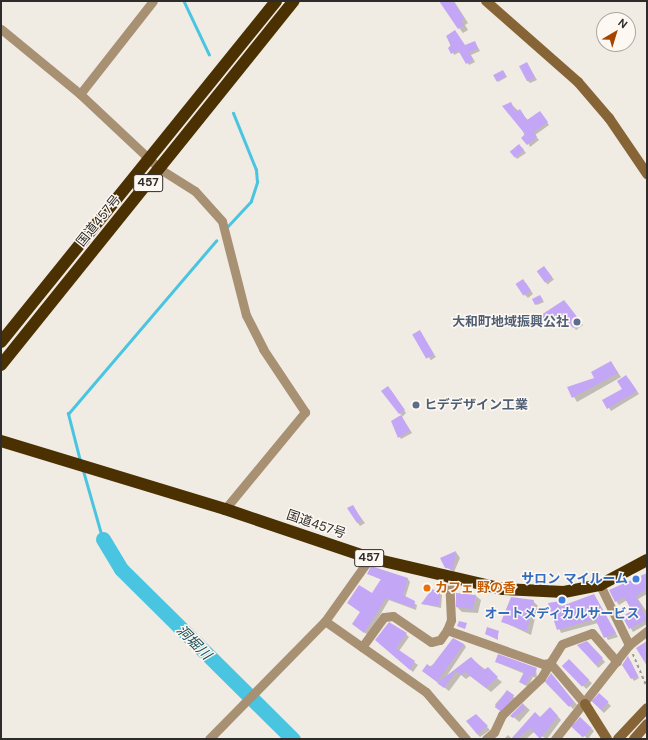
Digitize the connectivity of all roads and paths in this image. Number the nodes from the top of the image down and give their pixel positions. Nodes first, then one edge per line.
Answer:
1 (153, 1) edge
2 (276, 1) edge
3 (294, 1) edge
4 (486, 1) edge
5 (1, 28) edge
6 (80, 94) junction
7 (149, 160) junction
8 (160, 169) junction
9 (647, 174) edge
10 (1, 342) edge
11 (1, 365) edge
12 (1, 441) edge
13 (225, 509) junction
14 (370, 558) junction
15 (647, 560) edge
16 (449, 577) junction
17 (600, 584) junction
18 (325, 621) junction
19 (447, 630) junction
20 (647, 631) edge
21 (629, 645) junction
22 (362, 647) junction
23 (616, 662) junction
24 (550, 663) junction
25 (647, 687) edge
26 (585, 704) junction
27 (647, 708) edge
28 (647, 724) edge
29 (209, 739) edge
30 (466, 739) edge
31 (486, 739) edge
32 (555, 739) edge
33 (608, 739) edge
34 (618, 739) edge
35 (634, 739) edge

1 - 6 street
2 - 7 highway, 国道457号 / 457
3 - 8 highway, 国道457号 / 457
4 - 9 street
5 - 6 street
6 - 7 street
7 - 8 street
7 - 10 highway, 国道457号 / 457
8 - 11 highway, 国道457号 / 457
8 - 13 street
12 - 13 highway, 国道457号 / 457
13 - 14 highway, 国道457号 / 457
14 - 16 highway, 国道457号 / 457
14 - 18 street
15 - 17 highway, 国道457号 / 457
16 - 17 highway, 国道457号 / 457
16 - 19 street
17 - 21 street
18 - 22 street
18 - 29 street
19 - 22 street
19 - 24 street
20 - 21 street
21 - 23 street
21 - 25 path
22 - 30 street
23 - 24 street
23 - 26 street
24 - 26 street
24 - 31 street
26 - 32 street
26 - 33 street
27 - 34 street
28 - 35 street

